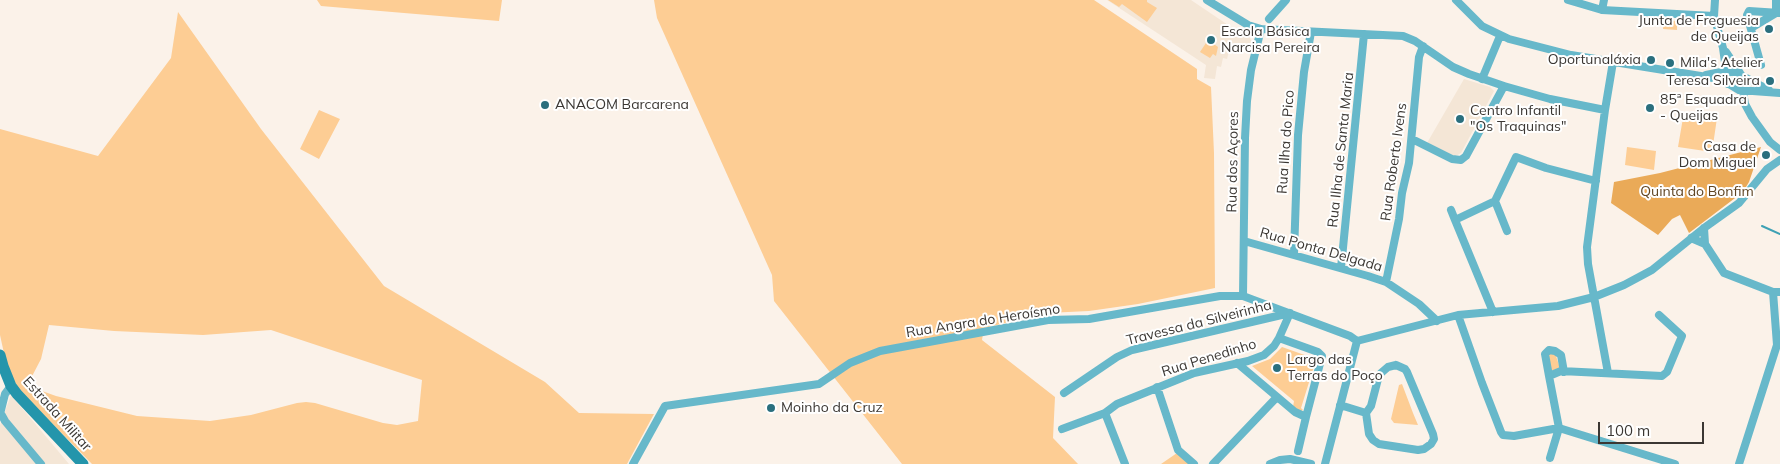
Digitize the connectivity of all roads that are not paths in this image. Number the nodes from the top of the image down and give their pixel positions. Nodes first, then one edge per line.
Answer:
1 (1207, 0) edge
2 (1286, 0) edge
3 (1456, 0) edge
4 (1568, 0) edge
5 (1604, 0) edge
6 (1715, 0) edge
7 (1776, 0) edge
8 (1602, 10) junction
9 (1778, 13) edge
10 (1714, 16) junction
11 (1269, 19) dead end
12 (1751, 28) junction
13 (1261, 29) junction
14 (1310, 32) junction
15 (1364, 34) junction
16 (1500, 36) junction
17 (1423, 46) junction
18 (1723, 48) junction
19 (1613, 62) junction
20 (1761, 65) dead end
21 (1704, 76) junction
22 (1731, 76) junction
23 (1482, 79) junction
24 (1749, 80) junction
25 (1504, 86) junction
26 (1744, 91) junction
27 (1776, 92) edge
28 (1605, 110) junction
29 (1412, 139) junction
30 (1780, 150) edge
31 (1780, 160) edge
32 (1596, 181) junction
33 (1496, 201) junction
34 (1451, 210) dead end
35 (1455, 220) junction
36 (1704, 228) junction
37 (1507, 231) dead end
38 (1691, 238) junction
39 (1244, 241) junction
40 (1705, 244) junction
41 (1294, 254) junction
42 (1341, 268) junction
43 (1386, 282) junction
44 (1776, 292) edge
45 (1243, 296) junction
46 (1594, 297) junction
47 (1493, 312) junction
48 (1290, 313) junction
49 (1458, 315) junction
50 (1659, 315) dead end
51 (1778, 316) edge
52 (1437, 321) junction
53 (1280, 338) junction
54 (1357, 341) junction
55 (0, 355) edge
56 (1237, 363) junction
57 (1564, 372) junction
58 (1608, 373) junction
59 (1549, 376) junction
60 (11, 386) junction
61 (1157, 387) junction
62 (1064, 393) dead end
63 (1277, 397) junction
64 (1340, 405) junction
65 (0, 413) edge
66 (1105, 413) junction
67 (1366, 413) junction
68 (1306, 417) junction
69 (1559, 428) junction
70 (1062, 429) dead end
71 (1298, 451) dead end
72 (1550, 458) dead end
73 (1289, 461) edge
74 (41, 464) edge
75 (83, 464) edge
76 (633, 464) edge
77 (1125, 464) edge
78 (1194, 464) edge
79 (1214, 464) edge
80 (1270, 464) edge
81 (1311, 464) edge
82 (1325, 464) edge
83 (1675, 464) edge
84 (1739, 464) edge

1 - 13 street
2 - 11 street
3 - 16 street
4 - 8 street
5 - 8 street
6 - 10 street
7 - 9 street
8 - 10 street
9 - 12 street
9 - 12 street
10 - 18 street
12 - 20 street
13 - 14 street
13 - 39 street, Rua dos Açores
14 - 15 street
14 - 41 street, Rua Ilha do Pico
15 - 17 street
15 - 42 street, Rua Ilha de Santa Maria
16 - 19 street
16 - 23 street
17 - 23 street
17 - 29 street, Rua Roberto Ivens
18 - 22 street
18 - 22 street
19 - 21 street
19 - 28 street
21 - 22 street
21 - 22 street
22 - 24 street
22 - 26 street
23 - 25 street
24 - 26 street
24 - 27 street
25 - 28 street
25 - 29 street
26 - 27 street
26 - 30 street
28 - 32 street
29 - 43 street, Rua Roberto Ivens
31 - 36 street
32 - 33 street
32 - 46 street
33 - 35 street
33 - 37 street
34 - 35 street
35 - 47 street
36 - 38 street
36 - 40 street
38 - 40 street
38 - 46 street
39 - 41 street, Rua Ponta Delgada
39 - 45 street, Rua dos Açores
40 - 44 street
41 - 42 street, Rua Ponta Delgada
42 - 43 street, Rua Ponta Delgada
43 - 52 street, Rua Ponta Delgada
44 - 51 street
45 - 48 street, Rua Angra do Heroísmo
45 - 76 street, Rua Angra do Heroísmo
46 - 47 street
46 - 58 street
47 - 49 street
48 - 53 street, Rua Penedinho
48 - 54 street, Rua Angra do Heroísmo
48 - 62 street, Travessa da Silveirinha
49 - 52 street
49 - 69 street
50 - 58 street
51 - 84 street
52 - 54 street
53 - 56 street, Rua Penedinho
53 - 68 street
54 - 64 street
55 - 60 street, Estrada Militar
56 - 61 street, Rua Penedinho
56 - 63 street
57 - 58 street
57 - 59 street
57 - 59 street
59 - 69 street
60 - 65 street
60 - 75 street, Estrada Militar
61 - 66 street, Rua Penedinho
61 - 78 street
63 - 68 street
63 - 79 street
64 - 67 street
64 - 82 street
65 - 74 street
66 - 70 street, Rua Penedinho
66 - 77 street
67 - 67 street
68 - 71 street
69 - 72 street
69 - 83 street
73 - 80 street
73 - 81 street

